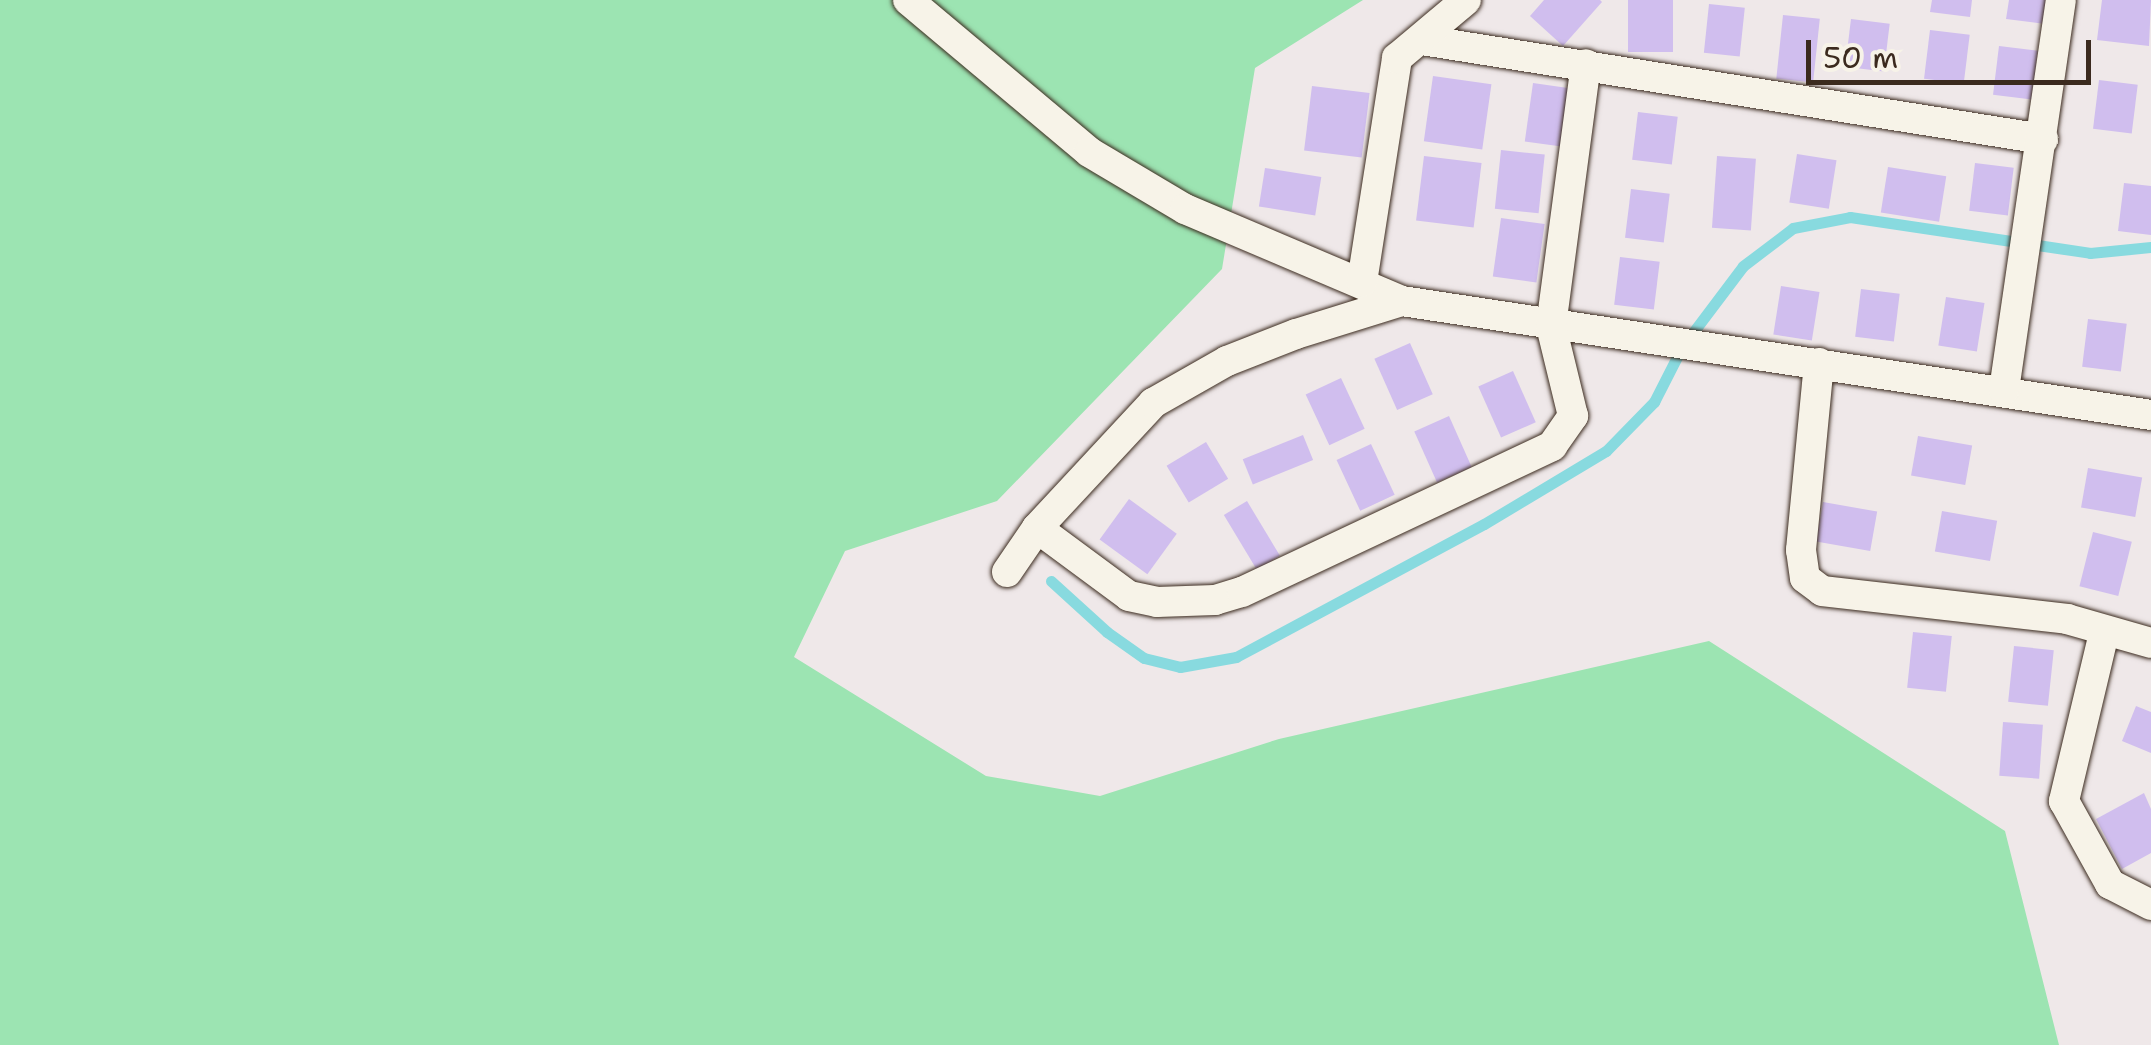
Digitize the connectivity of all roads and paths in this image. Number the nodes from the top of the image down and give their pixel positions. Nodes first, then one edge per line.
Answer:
1 (908, 0) edge
2 (1466, 0) edge
3 (2061, 0) edge
4 (1422, 40) junction
5 (1586, 64) junction
6 (2042, 139) junction
7 (1362, 282) junction
8 (1402, 301) junction
9 (1551, 326) junction
10 (1819, 363) junction
11 (2004, 390) junction
12 (2151, 415) edge
13 (1037, 528) junction
14 (1007, 572) dead end
15 (2104, 634) junction
16 (2151, 643) edge
17 (2151, 905) edge

1 - 7 street
2 - 4 street
3 - 6 street
4 - 5 street
4 - 7 street
5 - 6 street
5 - 9 street
6 - 11 street
7 - 8 street
8 - 9 street
8 - 13 street
9 - 10 street
9 - 13 street
10 - 11 street
10 - 15 street
11 - 12 street
13 - 14 street
15 - 16 street
15 - 17 street

